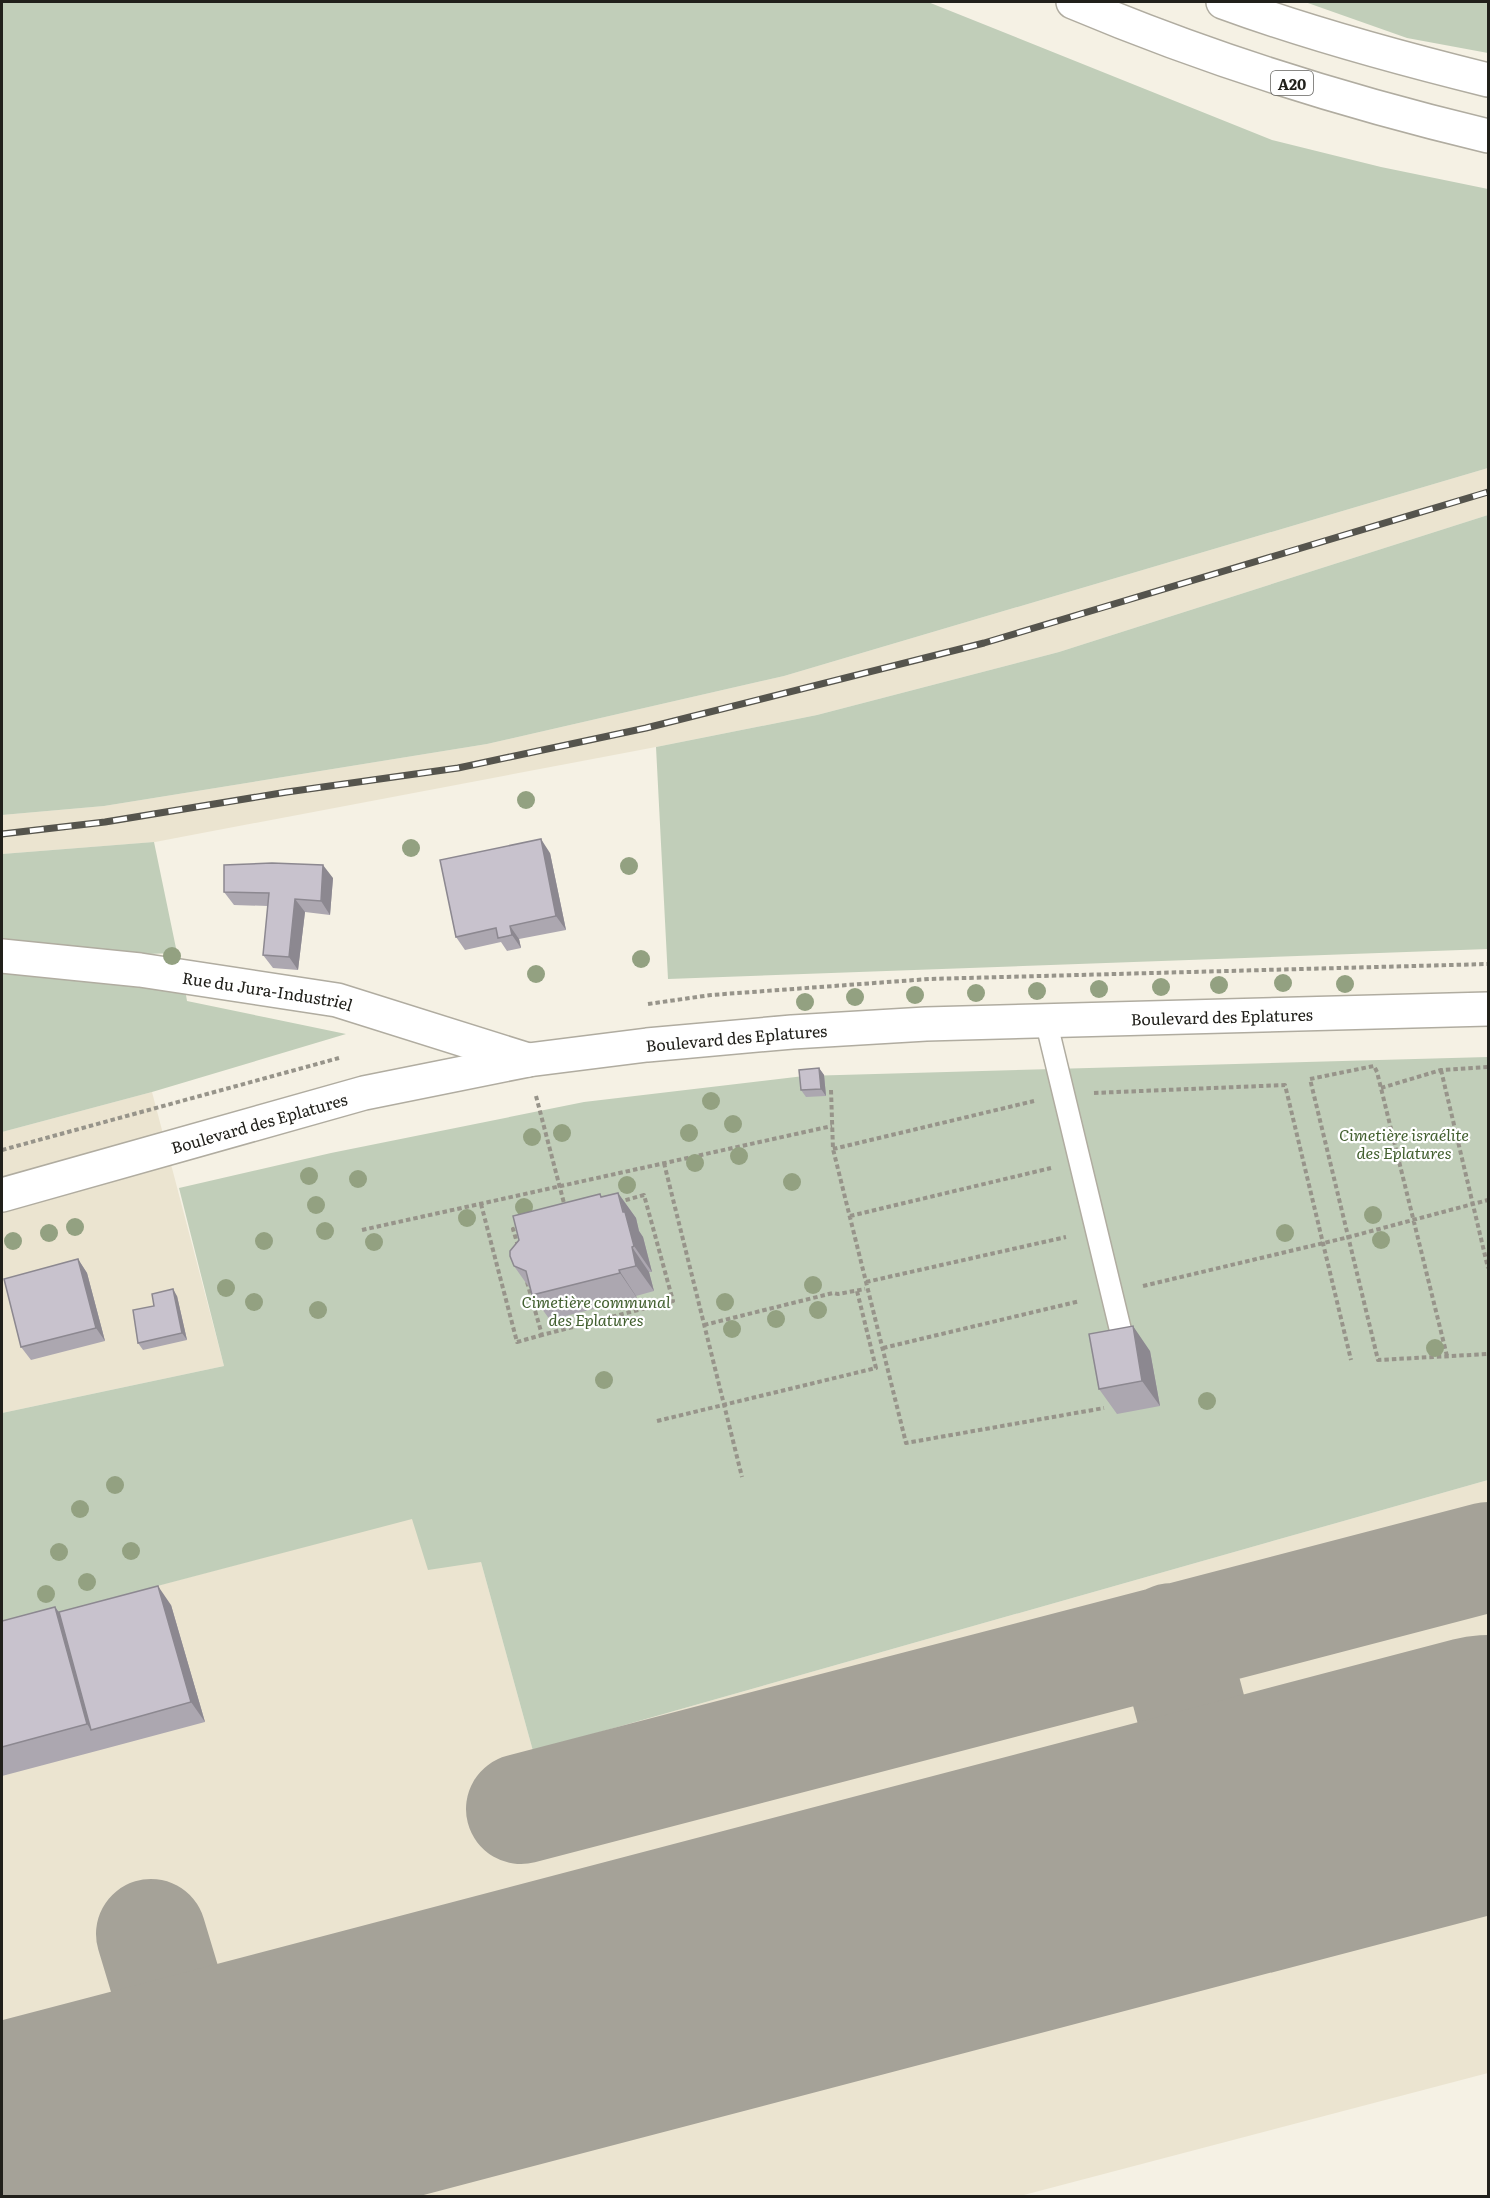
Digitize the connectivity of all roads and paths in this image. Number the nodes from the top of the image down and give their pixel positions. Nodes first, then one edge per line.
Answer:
1 (1073, 2) edge
2 (1223, 2) edge
3 (1488, 80) edge
4 (1488, 136) edge
5 (2, 956) edge
6 (1488, 1009) edge
7 (1046, 1021) junction
8 (528, 1060) junction
9 (1488, 1067) edge
10 (1441, 1070) junction
11 (1381, 1088) junction
12 (831, 1090) dead end
13 (1064, 1094) junction
14 (832, 1126) junction
15 (833, 1149) junction
16 (1081, 1161) junction
17 (664, 1163) junction
18 (560, 1187) junction
19 (2, 1195) edge
20 (1488, 1200) edge
21 (481, 1204) junction
22 (611, 1204) edge
23 (1473, 1204) junction
24 (567, 1215) edge
25 (850, 1216) junction
26 (1413, 1221) junction
27 (524, 1226) edge
28 (362, 1230) dead end
29 (1096, 1230) junction
30 (1349, 1237) junction
31 (1324, 1243) junction
32 (519, 1250) edge
33 (1488, 1268) edge
34 (524, 1272) edge
35 (866, 1282) junction
36 (866, 1289) dead end
37 (857, 1291) junction
38 (1112, 1294) junction
39 (704, 1325) junction
40 (1120, 1328) edge
41 (542, 1335) junction
42 (883, 1348) junction
43 (1488, 1354) edge
44 (1447, 1356) junction
45 (1351, 1360) dead end
46 (724, 1404) junction
47 (1104, 1408) edge
48 (657, 1421) dead end
49 (742, 1477) dead end

1 - 4 main road, A20
2 - 3 main road
5 - 8 main road, Rue du Jura-Industriel
6 - 7 main road, Boulevard des Eplatures
7 - 8 main road, Boulevard des Eplatures
7 - 13 lane
8 - 18 path
8 - 19 main road, Boulevard des Eplatures
9 - 10 path
10 - 11 path
10 - 23 path
11 - 26 path
11 - 30 path
12 - 14 path
13 - 15 path
13 - 16 lane
13 - 31 path
14 - 15 path
14 - 17 path
15 - 25 path
16 - 25 path
16 - 29 lane
17 - 18 path
17 - 39 path
18 - 21 path
18 - 24 path
20 - 23 path
21 - 28 path
21 - 41 path
22 - 41 path
23 - 26 path
23 - 33 path
25 - 35 path
26 - 30 path
26 - 44 path
27 - 32 path
29 - 35 path
29 - 38 lane
30 - 31 path
30 - 44 path
31 - 38 path
31 - 45 path
34 - 41 path
35 - 42 path
36 - 37 path
37 - 39 path
37 - 46 path
38 - 40 lane
38 - 42 path
39 - 46 path
42 - 47 path
43 - 44 path
46 - 48 path
46 - 49 path

